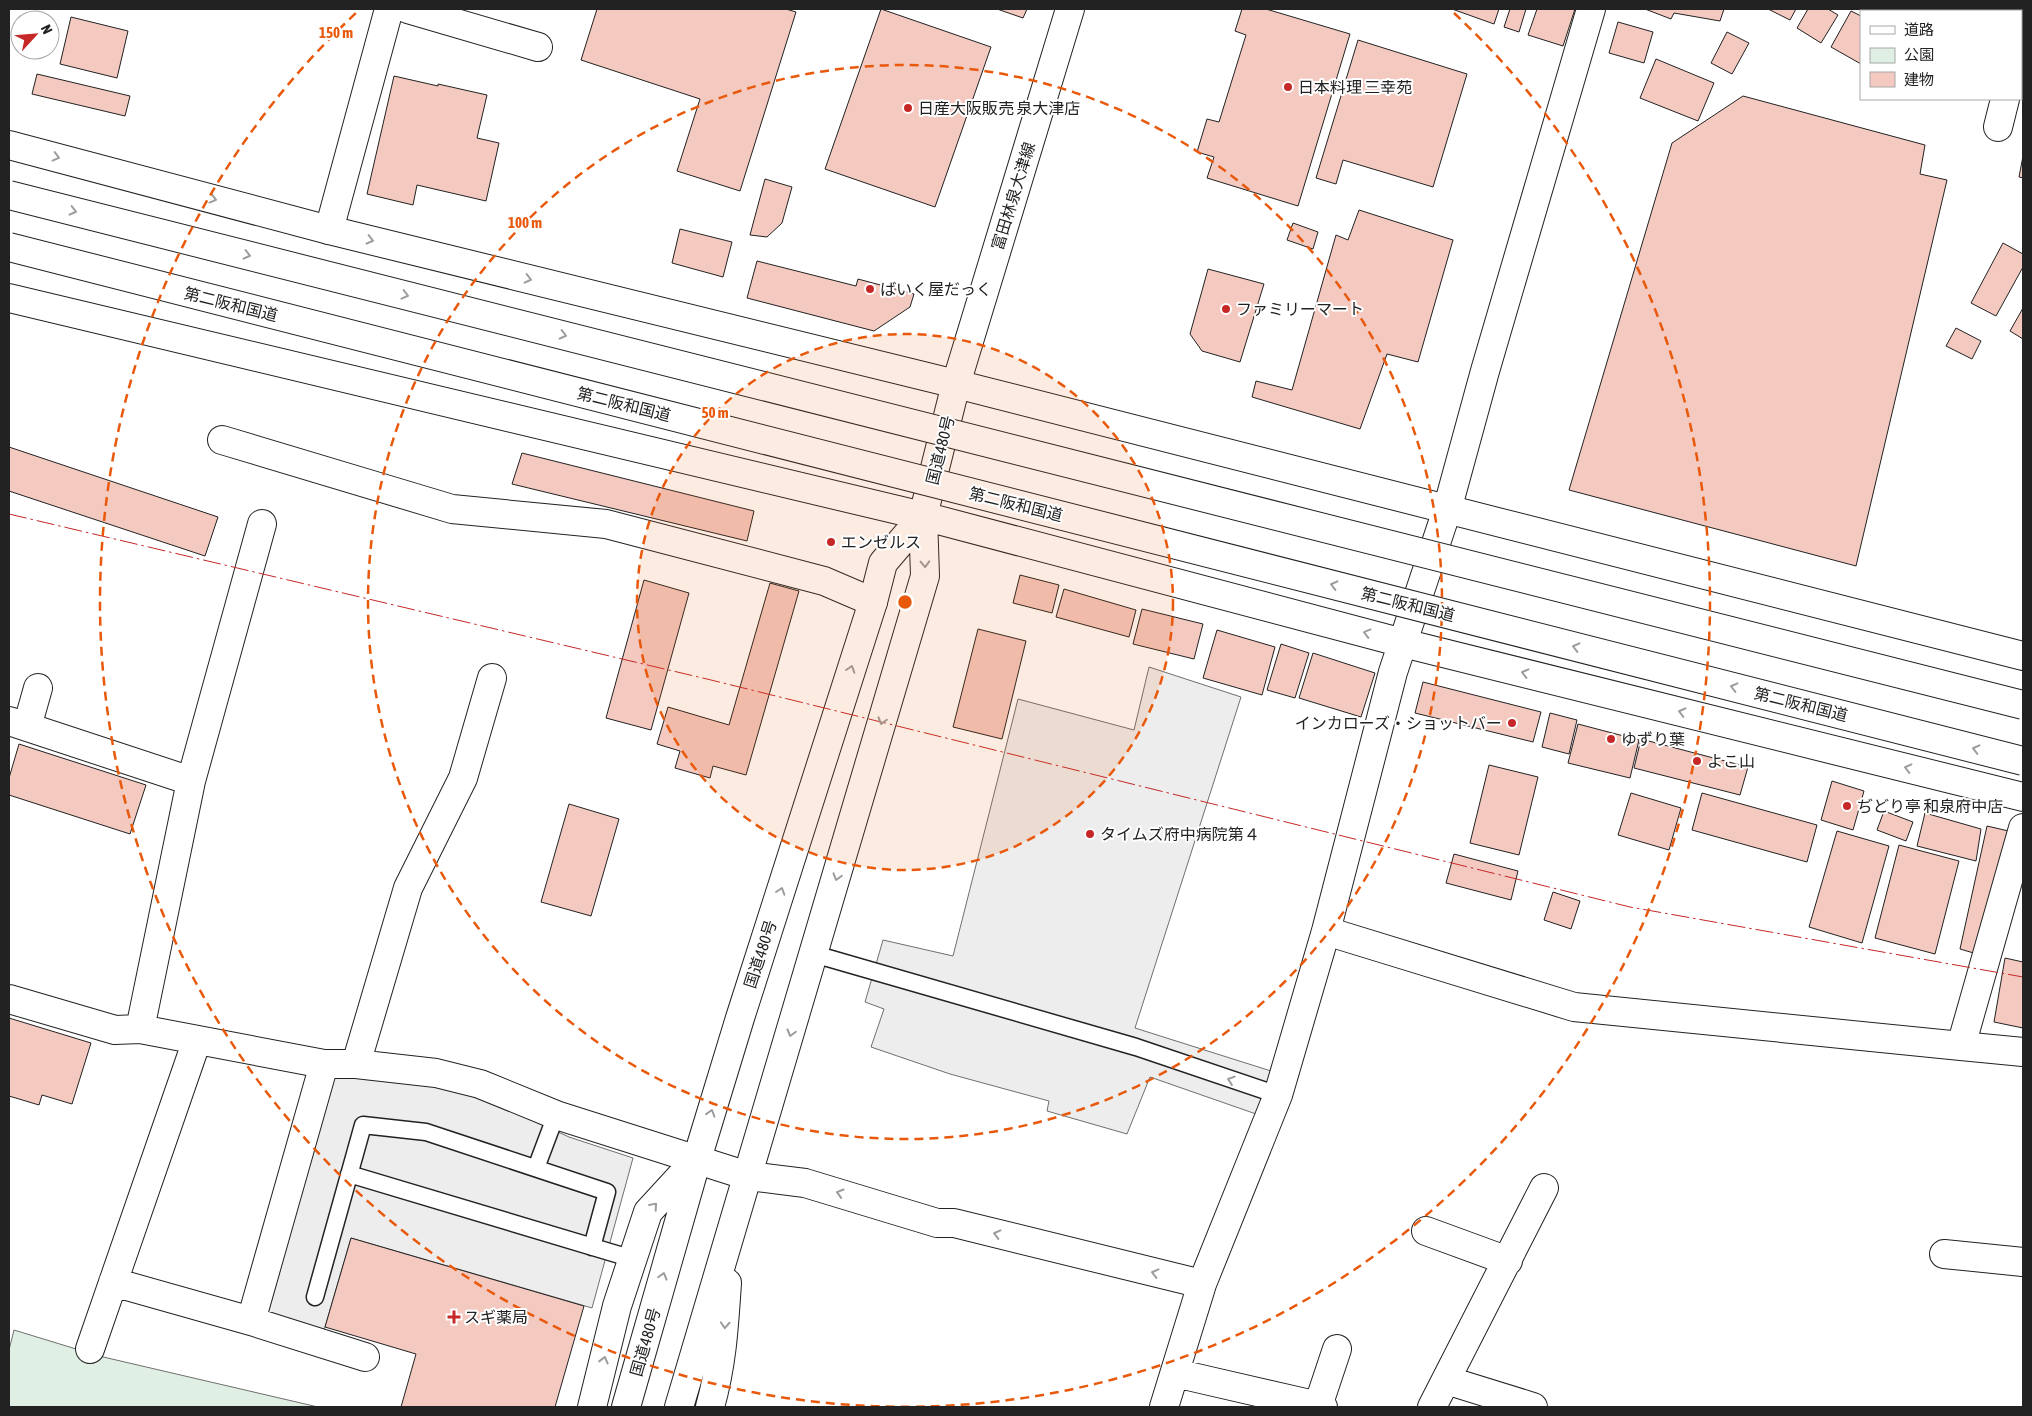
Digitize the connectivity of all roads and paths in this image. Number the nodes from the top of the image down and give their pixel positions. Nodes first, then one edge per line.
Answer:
1 (389, 9) edge
2 (408, 9) edge
3 (1070, 9) edge
4 (1591, 9) edge
5 (538, 46) dead end
6 (2005, 100) edge
7 (1998, 127) dead end
8 (9, 145) edge
9 (9, 195) edge
10 (329, 230) junction
11 (9, 247) edge
12 (9, 298) edge
13 (956, 384) junction
14 (222, 440) dead end
15 (1447, 510) junction
16 (923, 516) junction
17 (262, 524) dead end
18 (873, 602) junction
19 (1403, 642) junction
20 (2023, 656) edge
21 (492, 678) dead end
22 (38, 688) dead end
23 (2023, 705) edge
24 (18, 724) edge
25 (2023, 761) edge
26 (191, 781) junction
27 (2023, 797) edge
28 (2023, 828) edge
29 (1326, 931) junction
30 (814, 954) junction
31 (9, 999) edge
32 (140, 1029) junction
33 (198, 1040) junction
34 (1961, 1046) junction
35 (2023, 1052) edge
36 (324, 1064) junction
37 (356, 1064) junction
38 (1278, 1095) junction
39 (556, 1115) junction
40 (697, 1159) junction
41 (536, 1168) junction
42 (350, 1174) junction
43 (748, 1176) junction
44 (1544, 1188) dead end
45 (1426, 1230) dead end
46 (729, 1241) junction
47 (592, 1247) junction
48 (1944, 1254) dead end
49 (632, 1259) junction
50 (1508, 1261) junction
51 (2023, 1262) edge
52 (113, 1282) junction
53 (1202, 1284) junction
54 (315, 1297) dead end
55 (251, 1321) junction
56 (90, 1348) dead end
57 (1337, 1349) dead end
58 (365, 1357) dead end
59 (1175, 1373) junction
60 (1446, 1380) junction
61 (592, 1407) edge
62 (626, 1407) edge
63 (679, 1407) edge
64 (710, 1407) edge
65 (1164, 1407) edge
66 (1321, 1407) edge
67 (1432, 1407) edge
68 (1533, 1407) edge

1 - 10 main road
2 - 5 main road
3 - 13 main road, 富田林泉大津線
4 - 15 main road
6 - 7 main road
8 -> 10 main road
9 -> 23 main road, bridge
10 -> 13 main road
25 -> 11 main road, 第二阪和国道, bridge
12 - 16 main road
13 - 15 main road
13 - 16 main road, 国道480号
14 - 18 main road
15 - 19 main road
15 - 20 main road
16 - 18 main road, 国道480号
19 -> 16 main road
16 -> 30 main road, 国道480号
17 - 26 main road
40 -> 18 main road, 国道480号
27 -> 19 main road
19 - 29 main road
21 - 37 main road
22 - 24 main road
24 - 26 main road
26 - 32 main road
28 - 34 main road
29 - 34 main road
29 - 38 main road
38 -> 30 lane
30 -> 43 main road, 国道480号
31 - 32 main road
32 - 33 main road
33 - 36 main road
33 - 52 main road
34 - 35 main road
36 - 37 main road
36 - 55 main road
37 - 39 main road
38 - 53 main road
39 - 40 main road
39 - 41 lane
40 - 43 main road
49 -> 40 main road
62 -> 40 main road, 国道480号
41 - 42 lane
41 - 47 lane
42 - 47 lane
42 - 54 lane
43 - 46 main road, 国道480号
53 -> 43 main road
44 - 50 main road
45 - 50 main road
46 - 63 main road, 国道480号
46 -> 64 main road
47 - 49 lane
48 - 51 main road
61 -> 49 main road
50 - 60 main road
52 - 55 main road
52 - 56 main road
53 - 59 main road
55 - 58 main road
57 - 66 main road
59 - 65 main road
59 - 66 main road
60 - 67 main road
60 - 68 main road

